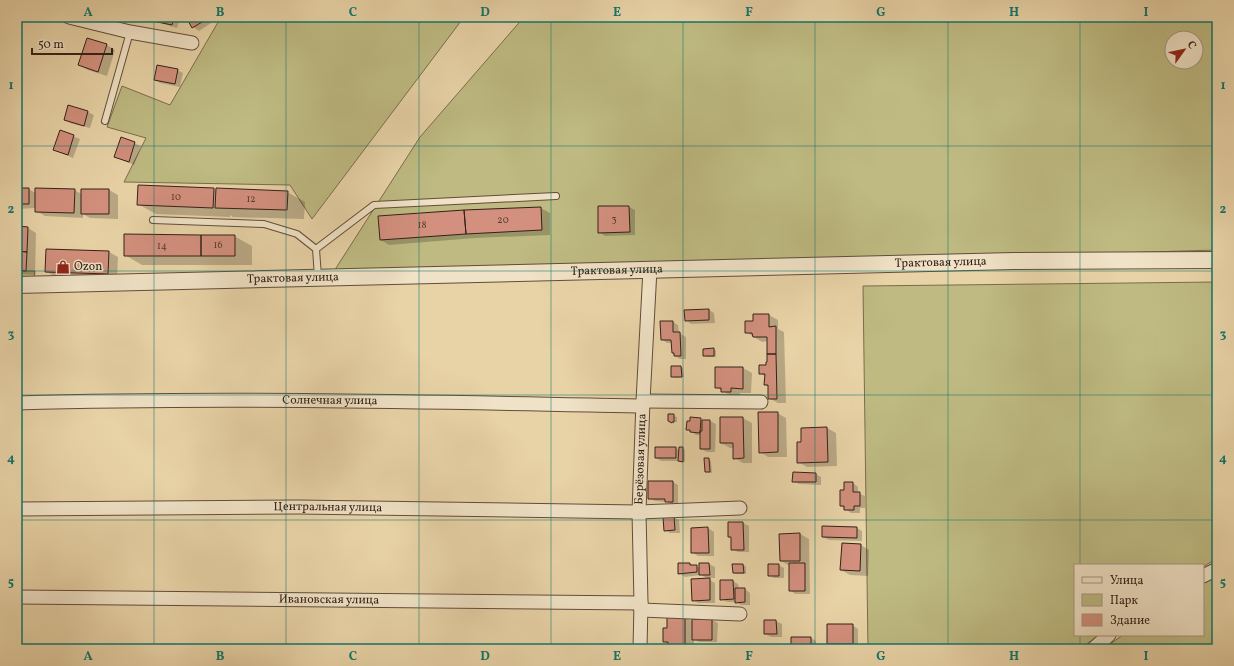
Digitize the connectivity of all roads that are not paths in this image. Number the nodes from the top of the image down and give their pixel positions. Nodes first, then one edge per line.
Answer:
1 (69, 17) edge
2 (130, 32) junction
3 (192, 43) dead end
4 (105, 121) dead end
5 (556, 196) dead end
6 (153, 220) dead end
7 (316, 249) junction
8 (1217, 260) edge
9 (650, 269) junction
10 (318, 277) junction
11 (17, 284) edge
12 (761, 402) dead end
13 (17, 403) edge
14 (643, 403) junction
15 (740, 508) dead end
16 (17, 509) edge
17 (639, 512) junction
18 (1217, 569) edge
19 (1204, 576) edge
20 (17, 597) edge
21 (641, 606) junction
22 (740, 614) dead end
23 (1108, 636) edge
24 (640, 649) edge
25 (1093, 649) edge

1 - 2 street
2 - 3 street
2 - 4 lane
5 - 7 lane
6 - 7 lane
7 - 10 lane
8 - 9 street, Трактовая улица
9 - 10 street, Трактовая улица
9 - 14 street, Берёзовая улица
10 - 11 street, Трактовая улица
12 - 14 street, Солнечная улица
13 - 14 street, Солнечная улица
14 - 17 street, Берёзовая улица
15 - 17 street, Центральная улица
16 - 17 street, Центральная улица
17 - 21 street, Берёзовая улица
18 - 19 street
20 - 21 street, Ивановская улица
21 - 22 street, Ивановская улица
21 - 24 street, Берёзовая улица
23 - 25 street

